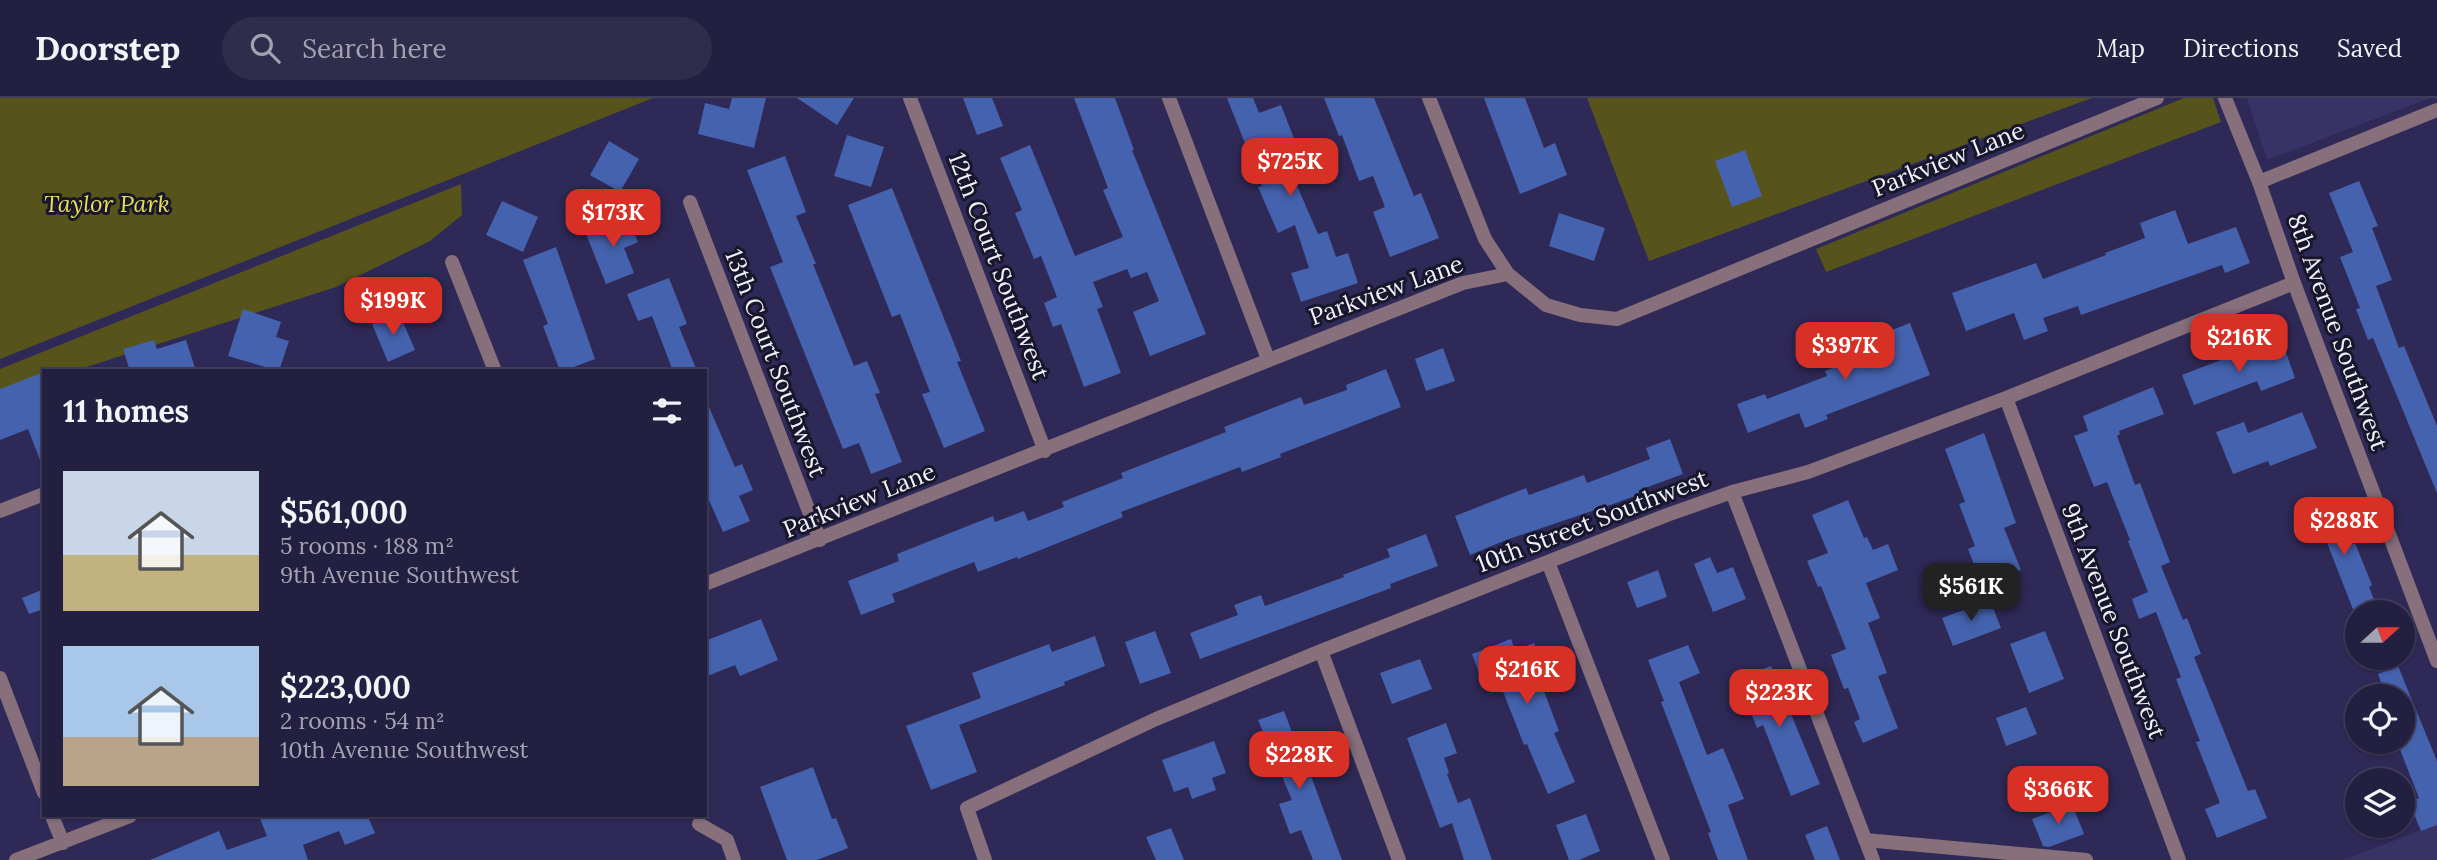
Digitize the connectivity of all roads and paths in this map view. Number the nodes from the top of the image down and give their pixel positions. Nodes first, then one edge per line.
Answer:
1 (910, 98) edge
2 (1169, 98) edge
3 (1429, 98) edge
4 (2157, 98) edge
5 (2225, 98) edge
6 (2437, 110) edge
7 (2259, 182) junction
8 (690, 202) dead end
9 (452, 262) dead end
10 (1508, 274) junction
11 (2294, 283) junction
12 (1268, 359) junction
13 (494, 369) edge
14 (2006, 398) junction
15 (1045, 451) junction
16 (1732, 492) junction
17 (42, 495) edge
18 (0, 511) edge
19 (820, 540) junction
20 (1548, 562) junction
21 (707, 583) edge
22 (1321, 651) junction
23 (2437, 661) edge
24 (0, 678) edge
25 (42, 788) edge
26 (52, 817) edge
27 (128, 817) edge
28 (699, 824) dead end
29 (1865, 840) junction
30 (63, 843) junction
31 (16, 860) edge
32 (734, 860) edge
33 (985, 860) edge
34 (1399, 860) edge
35 (1663, 860) edge
36 (1873, 860) edge
37 (2086, 860) edge
38 (2179, 860) edge

1 - 15 street, 12th Court Southwest
2 - 12 street
3 - 10 street
4 - 10 street, Parkview Lane
5 - 7 street, 8th Avenue Southwest
6 - 7 street
7 - 11 street, 8th Avenue Southwest
8 - 19 street, 13th Court Southwest
9 - 13 street
10 - 12 street, Parkview Lane
11 - 14 street, 10th Street Southwest
11 - 23 street, 8th Avenue Southwest
12 - 15 street, Parkview Lane
14 - 16 street, 10th Street Southwest
14 - 38 street, 9th Avenue Southwest
15 - 19 street, Parkview Lane
16 - 20 street, 10th Street Southwest
16 - 29 street
17 - 18 street
19 - 21 street, Parkview Lane
20 - 22 street, 10th Street Southwest
20 - 35 street
22 - 33 street, 10th Street Southwest
22 - 34 street
24 - 25 street
26 - 30 street
27 - 30 street
28 - 32 street
29 - 36 street
29 - 37 street
30 - 31 street

